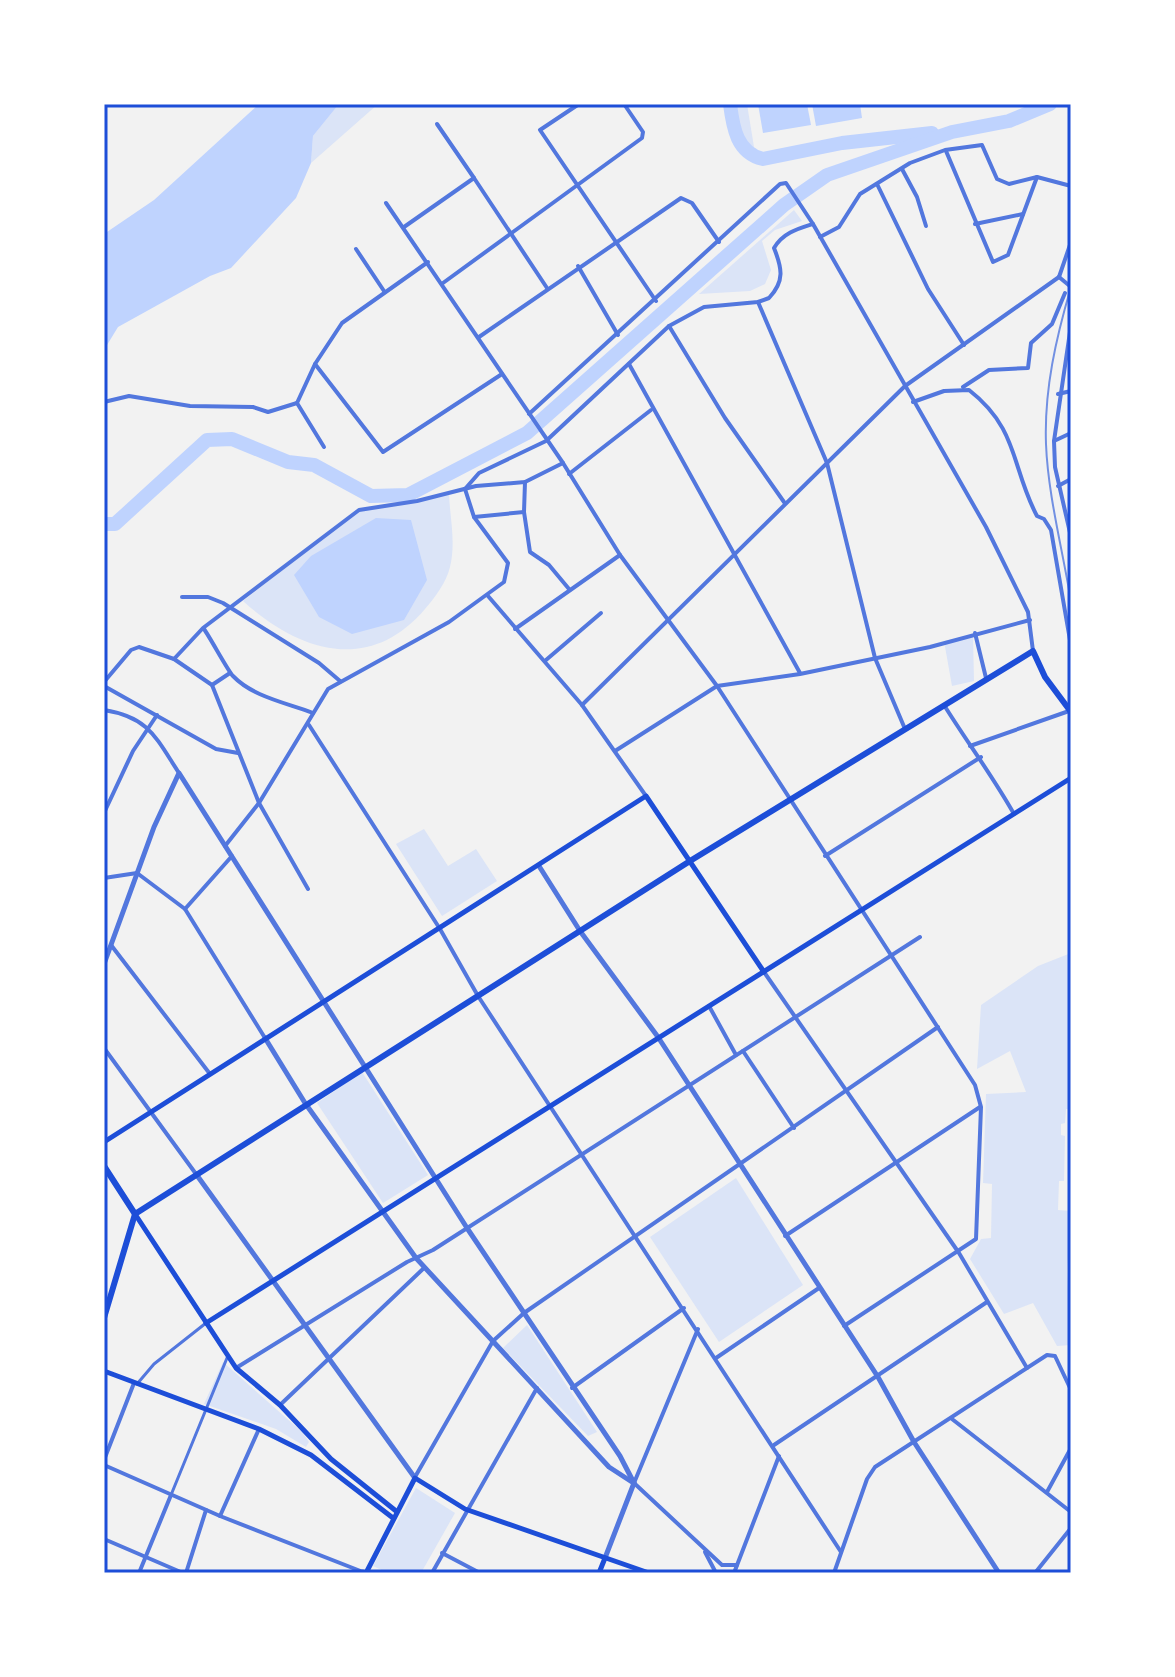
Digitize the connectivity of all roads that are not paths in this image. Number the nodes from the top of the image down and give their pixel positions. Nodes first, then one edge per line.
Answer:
1 (579, 104) edge
2 (624, 104) edge
3 (437, 124) dead end
4 (945, 150) junction
5 (902, 169) junction
6 (1037, 177) junction
7 (474, 178) junction
8 (578, 184) junction
9 (877, 184) junction
10 (1071, 186) edge
11 (386, 203) dead end
12 (1023, 214) junction
13 (813, 224) junction
14 (975, 224) junction
15 (926, 226) dead end
16 (404, 227) junction
17 (511, 233) junction
18 (820, 237) junction
19 (617, 240) junction
20 (719, 242) junction
21 (1071, 242) edge
22 (356, 249) dead end
23 (428, 262) junction
24 (578, 266) junction
25 (1059, 277) junction
26 (443, 283) junction
27 (1071, 287) edge
28 (547, 288) junction
29 (384, 291) junction
30 (1065, 293) dead end
31 (656, 301) junction
32 (758, 302) junction
33 (1071, 325) edge
34 (669, 326) junction
35 (618, 335) junction
36 (479, 337) junction
37 (964, 345) junction
38 (1068, 352) edge
39 (315, 364) junction
40 (629, 364) junction
41 (502, 374) junction
42 (905, 386) junction
43 (962, 388) junction
44 (1071, 391) edge
45 (1058, 394) junction
46 (104, 402) edge
47 (913, 402) junction
48 (297, 403) junction
49 (651, 410) junction
50 (530, 416) junction
51 (1071, 433) edge
52 (546, 441) junction
53 (1054, 441) junction
54 (324, 447) dead end
55 (563, 463) junction
56 (827, 463) junction
57 (569, 474) junction
58 (1071, 479) edge
59 (525, 482) junction
60 (1058, 486) junction
61 (465, 489) junction
62 (784, 502) junction
63 (524, 512) junction
64 (474, 517) junction
65 (1070, 523) edge
66 (1071, 537) edge
67 (620, 555) junction
68 (733, 555) junction
69 (569, 589) junction
70 (488, 596) junction
71 (182, 597) dead end
72 (232, 609) junction
73 (601, 613) dead end
74 (1030, 620) junction
75 (667, 622) junction
76 (203, 628) junction
77 (515, 629) junction
78 (975, 633) junction
79 (1071, 646) edge
80 (1033, 651) junction
81 (875, 658) junction
82 (174, 659) junction
83 (546, 660) junction
84 (230, 673) junction
85 (800, 674) junction
86 (986, 678) junction
87 (340, 681) junction
88 (104, 684) edge
89 (212, 685) junction
90 (717, 686) junction
91 (1071, 697) edge
92 (1061, 700) junction
93 (944, 704) junction
94 (582, 705) junction
95 (104, 710) edge
96 (1070, 712) edge
97 (313, 713) junction
98 (157, 715) junction
99 (309, 725) junction
100 (148, 727) junction
101 (905, 729) junction
102 (970, 746) junction
103 (615, 751) junction
104 (238, 753) junction
105 (981, 757) junction
106 (179, 773) junction
107 (1071, 778) edge
108 (646, 796) junction
109 (791, 800) junction
110 (259, 803) junction
111 (104, 813) edge
112 (1014, 814) junction
113 (225, 846) junction
114 (232, 856) junction
115 (825, 856) junction
116 (690, 861) junction
117 (539, 866) junction
118 (137, 873) junction
119 (104, 878) edge
120 (308, 889) dead end
121 (863, 907) junction
122 (185, 909) junction
123 (440, 929) junction
124 (580, 931) junction
125 (920, 937) dead end
126 (111, 945) junction
127 (893, 955) junction
128 (104, 964) edge
129 (764, 972) junction
130 (478, 996) junction
131 (324, 1001) junction
132 (709, 1006) junction
133 (796, 1019) junction
134 (938, 1027) junction
135 (658, 1037) junction
136 (265, 1038) junction
137 (104, 1048) edge
138 (743, 1051) junction
139 (736, 1055) junction
140 (364, 1067) junction
141 (210, 1074) junction
142 (688, 1086) junction
143 (848, 1090) junction
144 (305, 1103) junction
145 (551, 1106) junction
146 (981, 1107) junction
147 (154, 1112) junction
148 (794, 1128) junction
149 (104, 1142) edge
150 (582, 1152) junction
151 (896, 1161) junction
152 (740, 1165) junction
153 (104, 1166) edge
154 (196, 1174) junction
155 (436, 1178) junction
156 (382, 1213) junction
157 (135, 1214) junction
158 (467, 1228) junction
159 (638, 1236) junction
160 (785, 1236) junction
161 (959, 1253) junction
162 (416, 1258) junction
163 (424, 1268) junction
164 (275, 1282) junction
165 (819, 1288) junction
166 (987, 1302) junction
167 (684, 1308) junction
168 (524, 1313) junction
169 (104, 1318) edge
170 (206, 1323) junction
171 (304, 1326) junction
172 (844, 1326) junction
173 (698, 1329) junction
174 (493, 1341) junction
175 (227, 1357) junction
176 (716, 1358) junction
177 (328, 1359) junction
178 (236, 1368) junction
179 (1027, 1368) junction
180 (104, 1371) edge
181 (878, 1377) junction
182 (136, 1384) junction
183 (537, 1388) junction
184 (572, 1388) junction
185 (1071, 1390) edge
186 (280, 1405) junction
187 (205, 1408) junction
188 (952, 1419) junction
189 (259, 1429) junction
190 (914, 1442) junction
191 (774, 1445) junction
192 (1071, 1448) edge
193 (780, 1455) junction
194 (620, 1456) junction
195 (104, 1462) edge
196 (609, 1467) junction
197 (415, 1478) junction
198 (634, 1483) junction
199 (1047, 1492) junction
200 (171, 1495) junction
201 (465, 1509) junction
202 (206, 1510) junction
203 (1071, 1512) edge
204 (394, 1514) junction
205 (220, 1516) junction
206 (1071, 1528) edge
207 (104, 1539) edge
208 (702, 1546) junction
209 (841, 1552) junction
210 (442, 1553) junction
211 (145, 1556) junction
212 (605, 1558) junction
213 (737, 1565) junction
214 (139, 1573) edge
215 (185, 1573) edge
216 (364, 1573) edge
217 (432, 1573) edge
218 (480, 1573) edge
219 (599, 1573) edge
220 (649, 1573) edge
221 (716, 1573) edge
222 (734, 1573) edge
223 (834, 1573) edge
224 (999, 1573) edge
225 (1035, 1573) edge

1 - 8 street
2 - 8 street
3 - 7 street
4 - 5 street
4 - 6 street
4 - 14 street
5 - 9 street
5 - 15 street
6 - 10 street
6 - 12 street
7 - 16 street
7 - 17 street
8 - 17 street
8 - 19 street
9 - 18 street
9 - 37 street
11 - 16 street
12 - 14 street
12 - 14 street
13 - 18 street
13 - 20 street
13 - 32 street
16 - 23 street
17 - 26 street
17 - 28 street
18 - 42 street
19 - 20 street
19 - 24 street
19 - 31 street
20 - 31 street
21 - 25 street
22 - 29 street
23 - 26 street
23 - 29 street
24 - 28 street
24 - 35 street
25 - 27 street
25 - 37 street
26 - 36 street
28 - 36 street
29 - 39 street
30 - 43 street
31 - 35 street
32 - 34 street
32 - 56 street
33 - 38 street
34 - 40 street
34 - 62 street
35 - 50 street
36 - 41 street
37 - 42 street
38 - 45 street
39 - 41 street
39 - 48 street
40 - 49 street
40 - 52 street
41 - 50 street
42 - 47 street
42 - 56 street
43 - 47 street
43 - 79 street
44 - 45 street
45 - 53 street
46 - 48 street
47 - 74 street
48 - 54 street
49 - 57 street
49 - 68 street
50 - 52 street
51 - 53 street
52 - 55 street
52 - 61 street
53 - 60 street
55 - 57 street
55 - 59 street
56 - 62 street
56 - 81 street
57 - 67 street
58 - 60 street
59 - 61 street
59 - 63 street
60 - 65 street
61 - 64 street
61 - 72 street
62 - 68 street
63 - 64 street
63 - 69 street
64 - 70 street
65 - 66 street
67 - 69 street
67 - 75 street
68 - 75 street
68 - 85 street
69 - 77 street
70 - 77 street
70 - 87 street
71 - 72 street
72 - 76 street
72 - 87 street
73 - 83 street
74 - 78 street
74 - 80 street
75 - 90 street
75 - 94 street
76 - 82 street
76 - 84 street
77 - 83 street
78 - 81 street
78 - 86 street
80 - 86 main road
80 - 92 main road
81 - 85 street
81 - 101 street
82 - 88 street
82 - 89 street
83 - 94 street
84 - 89 street
84 - 97 street
85 - 90 street
86 - 93 main road
87 - 97 street
88 - 98 street
89 - 104 street
90 - 103 street
90 - 109 street
91 - 92 street
92 - 96 main road
93 - 101 main road
93 - 102 street
94 - 103 street
95 - 100 street
96 - 102 street
97 - 99 street
98 - 100 street
98 - 104 street
99 - 110 street
99 - 123 street
100 - 106 street
100 - 111 street
101 - 109 main road
102 - 105 street
103 - 108 street
104 - 110 street
105 - 112 street
105 - 115 street
106 - 113 street
106 - 118 street
107 - 112 main road
108 - 116 main road
108 - 117 main road
109 - 115 street
109 - 116 main road
110 - 113 street
110 - 120 street
112 - 121 main road
113 - 114 street
114 - 122 street
114 - 131 street
115 - 121 street
116 - 124 main road
116 - 129 main road
117 - 123 main road
117 - 124 street
118 - 119 street
118 - 122 street
118 - 126 street
121 - 127 street
121 - 129 main road
122 - 136 street
123 - 130 street
123 - 131 main road
124 - 130 main road
124 - 135 street
125 - 127 street
126 - 128 street
126 - 141 street
127 - 133 street
127 - 134 street
129 - 132 main road
129 - 133 street
130 - 140 main road
130 - 145 street
131 - 136 main road
131 - 140 street
132 - 135 main road
132 - 139 street
133 - 138 street
133 - 143 street
134 - 143 street
134 - 146 street
135 - 142 street
135 - 145 main road
136 - 141 main road
136 - 144 street
137 - 147 street
138 - 139 street
138 - 148 street
139 - 142 street
140 - 144 main road
140 - 155 street
141 - 147 main road
142 - 150 street
142 - 152 street
143 - 148 street
143 - 151 street
144 - 154 main road
144 - 156 street
145 - 150 street
145 - 155 main road
146 - 151 street
146 - 161 street
147 - 149 main road
147 - 154 street
148 - 152 street
150 - 158 street
150 - 159 street
151 - 160 street
151 - 161 street
152 - 159 street
152 - 160 street
153 - 157 main road
154 - 157 main road
154 - 164 street
155 - 156 main road
155 - 158 street
156 - 162 street
156 - 164 main road
157 - 169 main road
157 - 170 main road
158 - 162 street
158 - 168 street
159 - 167 street
159 - 168 street
160 - 165 street
161 - 166 street
161 - 172 street
162 - 163 street
162 - 171 street
163 - 174 street
163 - 177 street
164 - 170 main road
164 - 171 street
165 - 172 street
165 - 176 street
166 - 179 street
166 - 181 street
167 - 173 street
167 - 184 street
168 - 174 street
168 - 184 street
170 - 175 main road
170 - 182 street
171 - 177 street
171 - 178 street
172 - 181 street
173 - 176 street
173 - 198 street
174 - 183 street
174 - 197 street
175 - 178 main road
175 - 187 street
176 - 191 street
177 - 186 street
177 - 197 street
178 - 186 main road
179 - 185 street
179 - 188 street
180 - 182 main road
181 - 190 street
181 - 191 street
182 - 187 main road
182 - 195 street
183 - 196 street
183 - 201 street
184 - 194 street
186 - 204 main road
187 - 189 main road
187 - 200 street
188 - 190 street
188 - 199 street
189 - 204 main road
189 - 205 street
190 - 209 street
190 - 224 street
191 - 193 street
192 - 199 street
193 - 209 street
193 - 213 street
194 - 196 street
194 - 198 street
195 - 200 street
196 - 198 street
197 - 201 main road
197 - 204 main road
198 - 208 street
198 - 212 street
199 - 203 street
200 - 202 street
200 - 211 street
201 - 210 street
201 - 212 main road
202 - 205 street
202 - 215 street
204 - 216 main road
205 - 216 street
206 - 225 street
207 - 211 street
208 - 213 street
208 - 221 street
209 - 223 street
210 - 217 street
210 - 218 street
211 - 214 street
211 - 215 street
212 - 219 main road
212 - 220 main road
213 - 222 street

